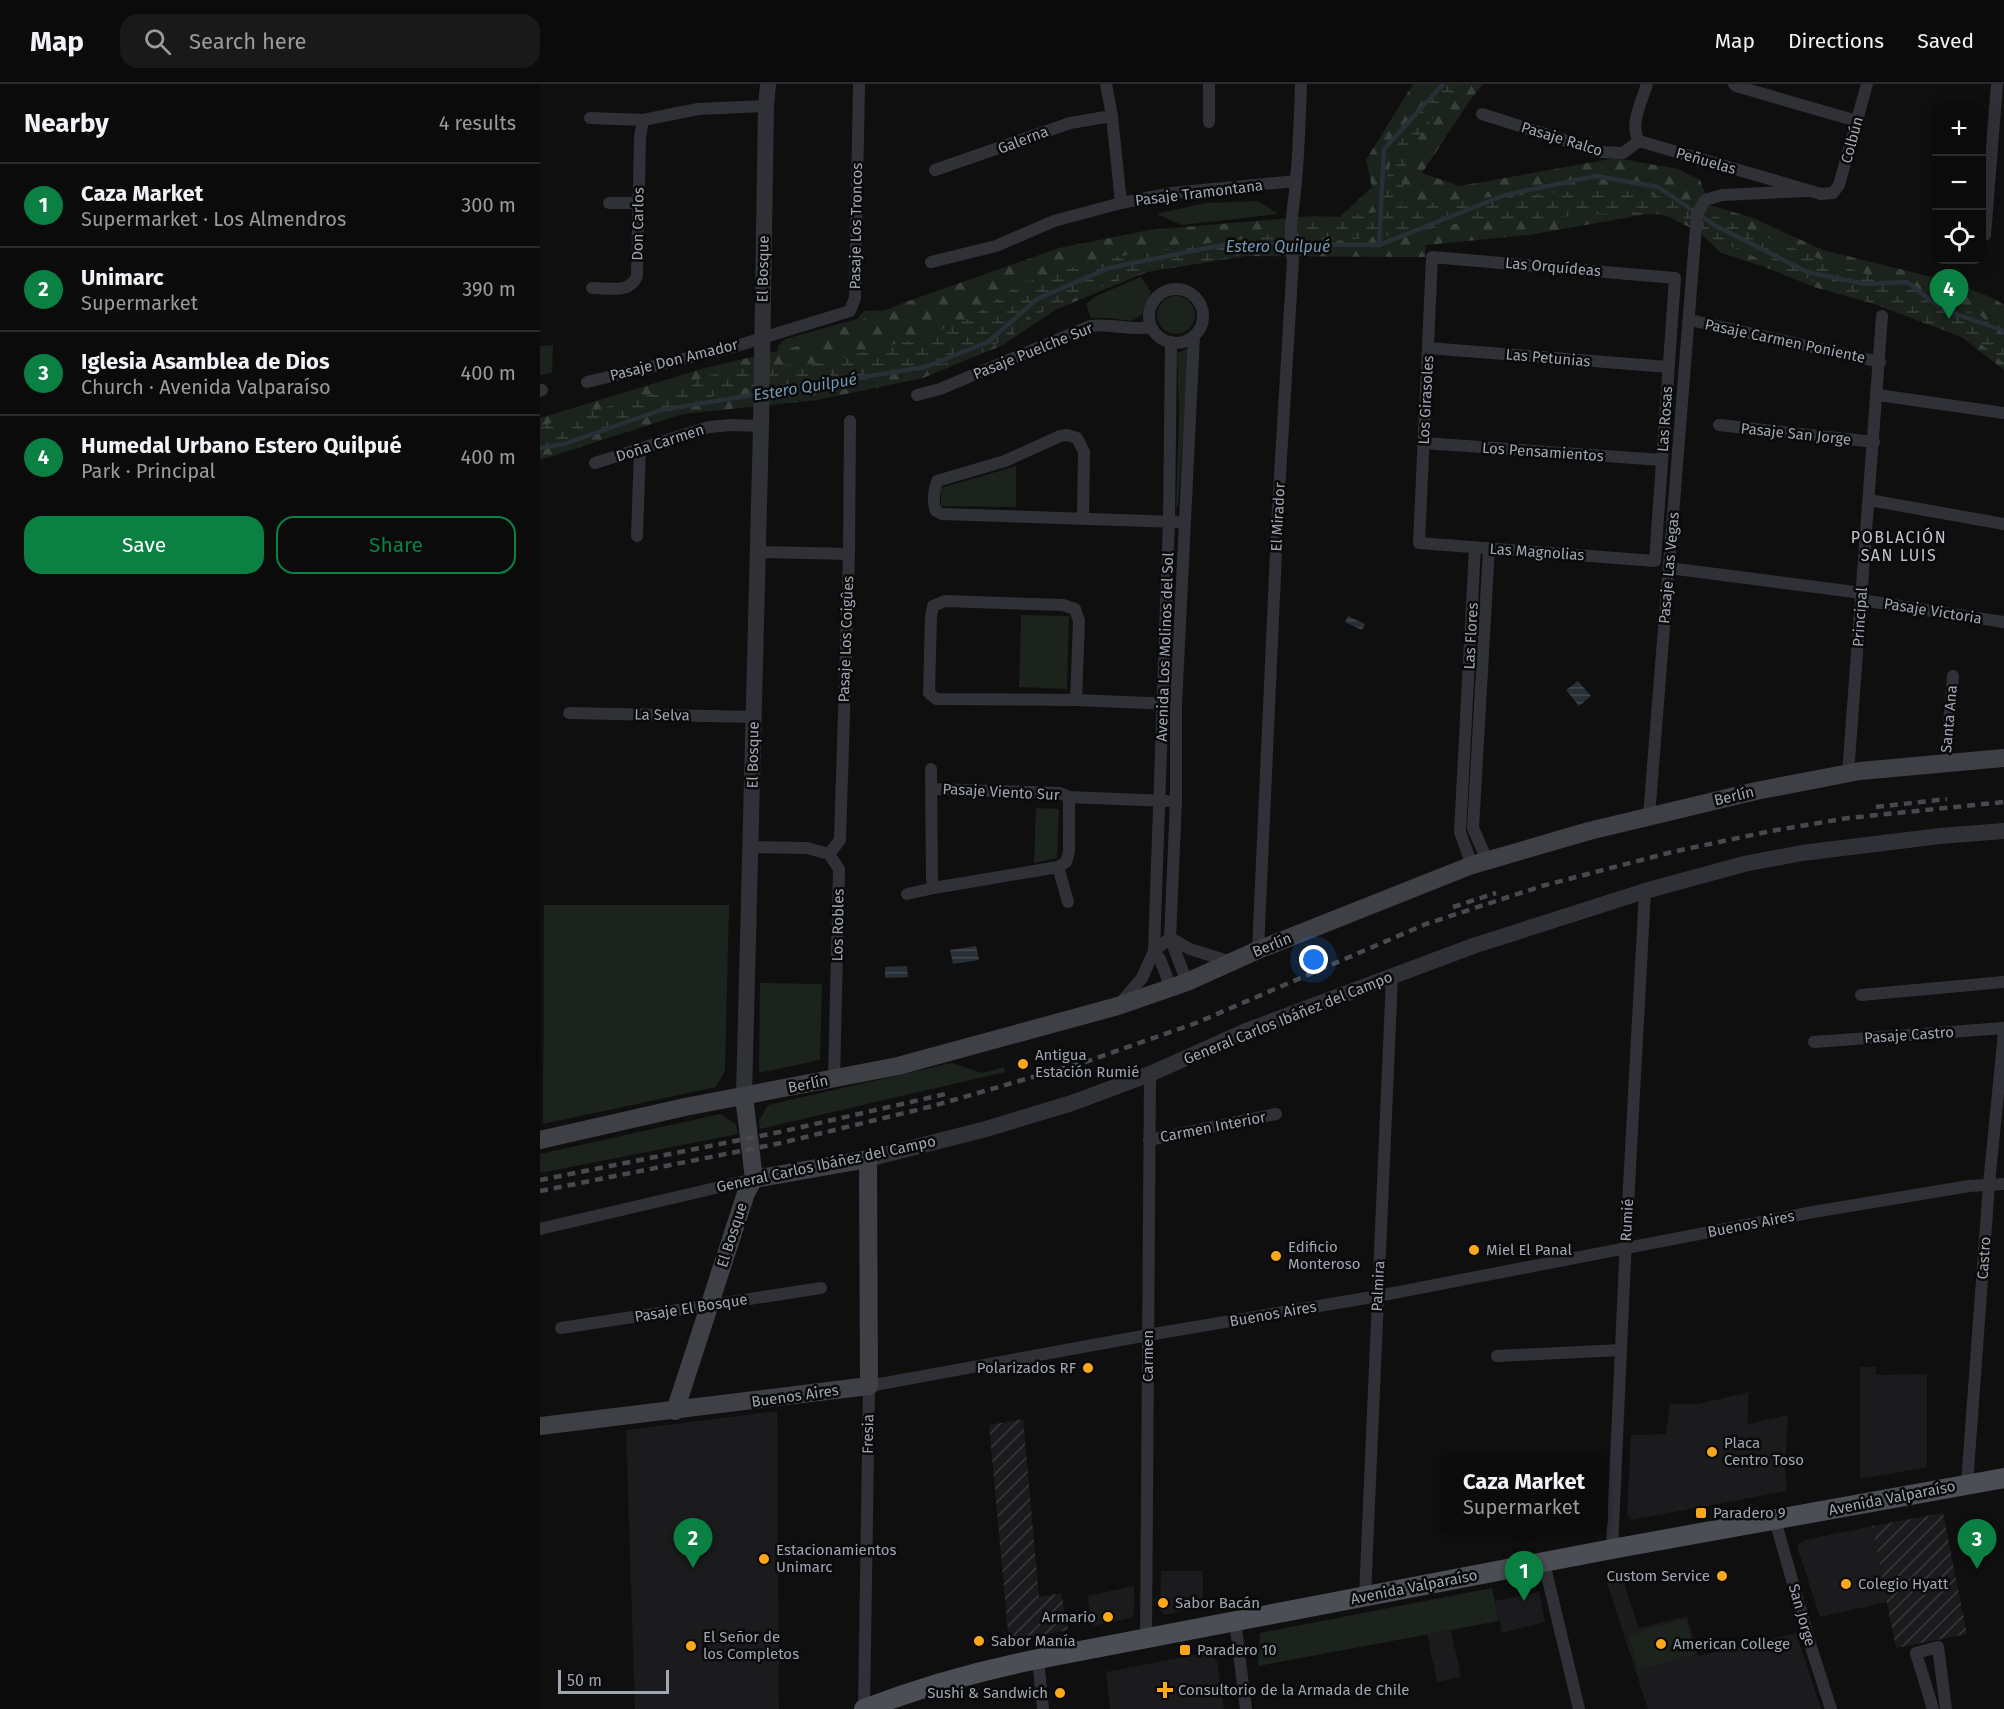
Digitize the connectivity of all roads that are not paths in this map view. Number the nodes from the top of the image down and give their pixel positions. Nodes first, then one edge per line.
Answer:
1 (768, 84) edge
2 (859, 84) edge
3 (1106, 84) edge
4 (1209, 84) edge
5 (1301, 84) edge
6 (1647, 84) edge
7 (1734, 84) edge
8 (1867, 84) edge
9 (1997, 84) edge
10 (766, 106) junction
11 (1482, 114) dead end
12 (1112, 116) junction
13 (590, 118) dead end
14 (643, 120) junction
15 (1857, 121) junction
16 (1209, 122) dead end
17 (1639, 141) junction
18 (935, 170) dead end
19 (1296, 181) junction
20 (1986, 187) edge
21 (1807, 191) junction
22 (1833, 193) joint
23 (609, 202) dead end
24 (638, 203) junction
25 (1121, 203) junction
26 (1432, 257) joint
27 (931, 262) dead end
28 (1675, 278) joint
29 (592, 288) dead end
30 (1882, 316) dead end
31 (1690, 320) junction
32 (1151, 327) junction
33 (1194, 336) junction
34 (762, 338) junction
35 (1171, 342) junction
36 (1428, 348) junction
37 (1880, 362) junction
38 (1668, 367) junction
39 (587, 382) dead end
40 (917, 395) dead end
41 (1878, 395) junction
42 (2004, 413) edge
43 (850, 421) dead end
44 (1719, 425) dead end
45 (761, 426) junction
46 (1874, 442) junction
47 (1424, 443) junction
48 (640, 449) junction
49 (1662, 460) junction
50 (595, 463) dead end
51 (1869, 500) junction
52 (1083, 518) junction
53 (1169, 521) junction
54 (1184, 522) junction
55 (2004, 524) edge
56 (637, 536) dead end
57 (1419, 543) joint
58 (1475, 547) junction
59 (1489, 548) junction
60 (757, 552) junction
61 (849, 554) junction
62 (1655, 561) joint
63 (1670, 568) junction
64 (1862, 597) junction
65 (2004, 622) edge
66 (1953, 676) dead end
67 (1076, 700) junction
68 (1170, 704) junction
69 (569, 713) dead end
70 (754, 717) junction
71 (1466, 724) junction
72 (1479, 725) junction
73 (2004, 758) edge
74 (1946, 762) junction
75 (931, 769) dead end
76 (1848, 774) junction
77 (932, 789) junction
78 (1070, 797) junction
79 (1160, 801) junction
80 (1176, 801) junction
81 (1649, 816) junction
82 (1474, 818) junction
83 (1461, 819) junction
84 (2004, 831) edge
85 (751, 847) junction
86 (829, 854) junction
87 (1479, 862) junction
88 (1058, 867) junction
89 (933, 888) junction
90 (1645, 891) junction
91 (908, 894) dead end
92 (1068, 902) dead end
93 (1170, 939) junction
94 (1258, 950) junction
95 (1154, 951) junction
96 (1232, 962) junction
97 (1392, 977) junction
98 (2004, 982) edge
99 (1179, 985) junction
100 (1861, 995) dead end
101 (1118, 1006) junction
102 (2004, 1030) edge
103 (1814, 1042) dead end
104 (1150, 1074) junction
105 (834, 1079) junction
106 (744, 1096) junction
107 (1276, 1114) dead end
108 (540, 1140) edge
109 (1149, 1140) junction
110 (868, 1159) junction
111 (754, 1179) junction
112 (1989, 1184) junction
113 (2004, 1184) edge
114 (540, 1229) edge
115 (1626, 1248) junction
116 (820, 1288) dead end
117 (1378, 1296) junction
118 (709, 1305) junction
119 (561, 1328) dead end
120 (1148, 1335) junction
121 (1621, 1350) junction
122 (1497, 1356) dead end
123 (869, 1386) junction
124 (675, 1411) junction
125 (540, 1426) edge
126 (2004, 1478) edge
127 (1967, 1484) junction
128 (1775, 1520) junction
129 (1612, 1549) junction
130 (1544, 1563) junction
131 (1365, 1596) junction
132 (1235, 1621) junction
133 (1146, 1639) junction
134 (1038, 1659) junction
135 (864, 1709) edge
136 (1043, 1709) edge
137 (1246, 1709) edge
138 (1579, 1709) edge
139 (1832, 1709) edge
140 (1933, 1709) edge
141 (1946, 1709) edge

1 - 10 street, El Bosque
2 - 34 street, Pasaje Los Troncos
3 - 12 street
4 - 16 street
5 - 19 street, El Mirador
6 - 17 street
7 - 15 street
8 - 15 street, Colbún
9 - 20 street
10 - 14 street
10 - 34 street, El Bosque
11 - 17 street, Pasaje Ralco
12 - 18 street, Galerna
12 - 25 street
13 - 14 street
14 - 24 street, Don Carlos
15 - 22 street, Colbún
17 - 21 street, Peñuelas
19 - 25 street, Pasaje Tramontana
19 - 94 street, El Mirador
21 - 22 street, Peñuelas
21 - 31 street, Pasaje Las Vegas
23 - 24 street
24 - 29 street, Don Carlos
25 - 27 street, Pasaje Tramontana
26 - 28 street, Las Orquídeas
26 - 36 street, Los Girasoles
28 - 38 street, Las Rosas
30 - 37 street, Principal
31 - 37 street, Pasaje Carmen Poniente
31 - 63 street, Pasaje Las Vegas
32 - 33 street
32 - 35 street
32 - 40 street, Pasaje Puelche Sur
33 - 35 street
33 - 54 street, Avenida Los Molinos del Sol
34 - 39 street, Pasaje Don Amador
34 - 45 street, El Bosque
35 - 53 street, Avenida Los Molinos del Sol
36 - 38 street, Las Petunias
36 - 47 street, Los Girasoles
37 - 41 street, Principal
38 - 49 street, Las Rosas
41 - 42 street
41 - 46 street, Principal
43 - 61 street, Pasaje Los Coigûes
44 - 46 street, Pasaje San Jorge
45 - 48 street, Doña Carmen
45 - 60 street, El Bosque
46 - 51 street, Principal
47 - 49 street, Los Pensamientos
47 - 57 street, Los Girasoles
48 - 50 street, Doña Carmen
48 - 56 street
49 - 62 street, Las Rosas
51 - 55 street
51 - 64 street, Principal
52 - 52 street
52 - 53 street
53 - 54 street
53 - 68 street, Avenida Los Molinos del Sol
54 - 68 street, Avenida Los Molinos del Sol
57 - 58 street, Las Magnolias
58 - 59 street, Las Magnolias
58 - 71 street, Las Flores
59 - 62 street, Las Magnolias
59 - 72 street, Las Flores
60 - 61 street
60 - 70 street, El Bosque
61 - 86 street, Pasaje Los Coigûes
63 - 64 street
63 - 81 street, Pasaje Las Vegas
64 - 65 street, Pasaje Victoria
64 - 76 street, Principal
66 - 74 street, Santa Ana
67 - 67 street
67 - 68 street
68 - 79 street, Avenida Los Molinos del Sol
68 - 80 street, Avenida Los Molinos del Sol
69 - 70 street, La Selva
70 - 85 street, El Bosque
71 - 72 street
71 - 83 street, Las Flores
72 - 82 street, Las Flores
73 - 74 main road, Berlín
74 - 76 main road, Berlín
75 - 77 street, Pasaje Viento Sur
76 - 81 main road, Berlín
77 - 78 street, Pasaje Viento Sur
77 - 89 street, Pasaje Viento Sur
78 - 79 street, Pasaje Viento Sur
78 - 88 street, Pasaje Viento Sur
79 - 80 street, Pasaje Viento Sur
79 - 95 street, Avenida Los Molinos del Sol
80 - 93 street, Avenida Los Molinos del Sol
81 - 87 main road, Berlín
82 - 83 street
82 - 87 street, Las Flores
83 - 87 street, Las Flores
84 - 90 street, General Carlos Ibáñez del Campo
85 - 86 street
85 - 106 street, El Bosque
86 - 105 street, Los Robles
87 - 94 main road, Berlín
88 - 89 street
88 - 92 street
89 - 91 street
90 - 97 street, General Carlos Ibáñez del Campo
90 - 115 street, Rumié
93 - 95 street, Avenida Los Molinos del Sol
93 - 96 street
93 - 99 street, Avenida Los Molinos del Sol
94 - 96 main road, Berlín
95 - 99 street, Avenida Los Molinos del Sol
95 - 101 street, Avenida Los Molinos del Sol
96 - 99 main road, Berlín
97 - 104 street, General Carlos Ibáñez del Campo
97 - 117 street, Palmira
98 - 100 street
99 - 101 main road, Berlín
101 - 105 main road, Berlín
102 - 103 street, Pasaje Castro
102 - 112 street, Castro
104 - 109 street, Carmen
104 - 110 street, General Carlos Ibáñez del Campo
105 - 106 main road, Berlín
106 - 108 main road, Berlín
106 - 111 main road, El Bosque
107 - 109 street, Carmen Interior
109 - 120 street, Carmen
110 - 111 main road, General Carlos Ibáñez del Campo
110 - 123 main road, Fresia
111 - 114 street, General Carlos Ibáñez del Campo
111 - 118 main road, El Bosque
112 - 113 street, Buenos Aires
112 - 115 street, Buenos Aires
112 - 127 street, Castro
115 - 117 street, Buenos Aires
115 - 121 street, Rumié
116 - 118 street, Pasaje El Bosque
117 - 120 street, Buenos Aires
117 - 131 street, Palmira
118 - 119 street, Pasaje El Bosque
118 - 124 main road, El Bosque
120 - 123 street, Buenos Aires
120 - 133 street, Carmen
121 - 122 street
121 - 129 street, Rumié
123 - 124 main road, Buenos Aires
123 - 135 street, Fresia
124 - 125 main road, Buenos Aires
126 - 127 main road, Avenida Valparaíso
127 - 128 main road, Avenida Valparaíso
128 - 129 main road, Avenida Valparaíso
128 - 139 street, San Jorge
129 - 130 main road, Avenida Valparaíso
130 - 131 main road, Avenida Valparaíso
130 - 138 street
131 - 132 main road, Avenida Valparaíso
132 - 133 main road, Avenida Valparaíso
132 - 137 street
133 - 134 main road, Avenida Valparaíso
134 - 135 main road, Avenida Valparaíso
134 - 136 street
140 - 141 street

